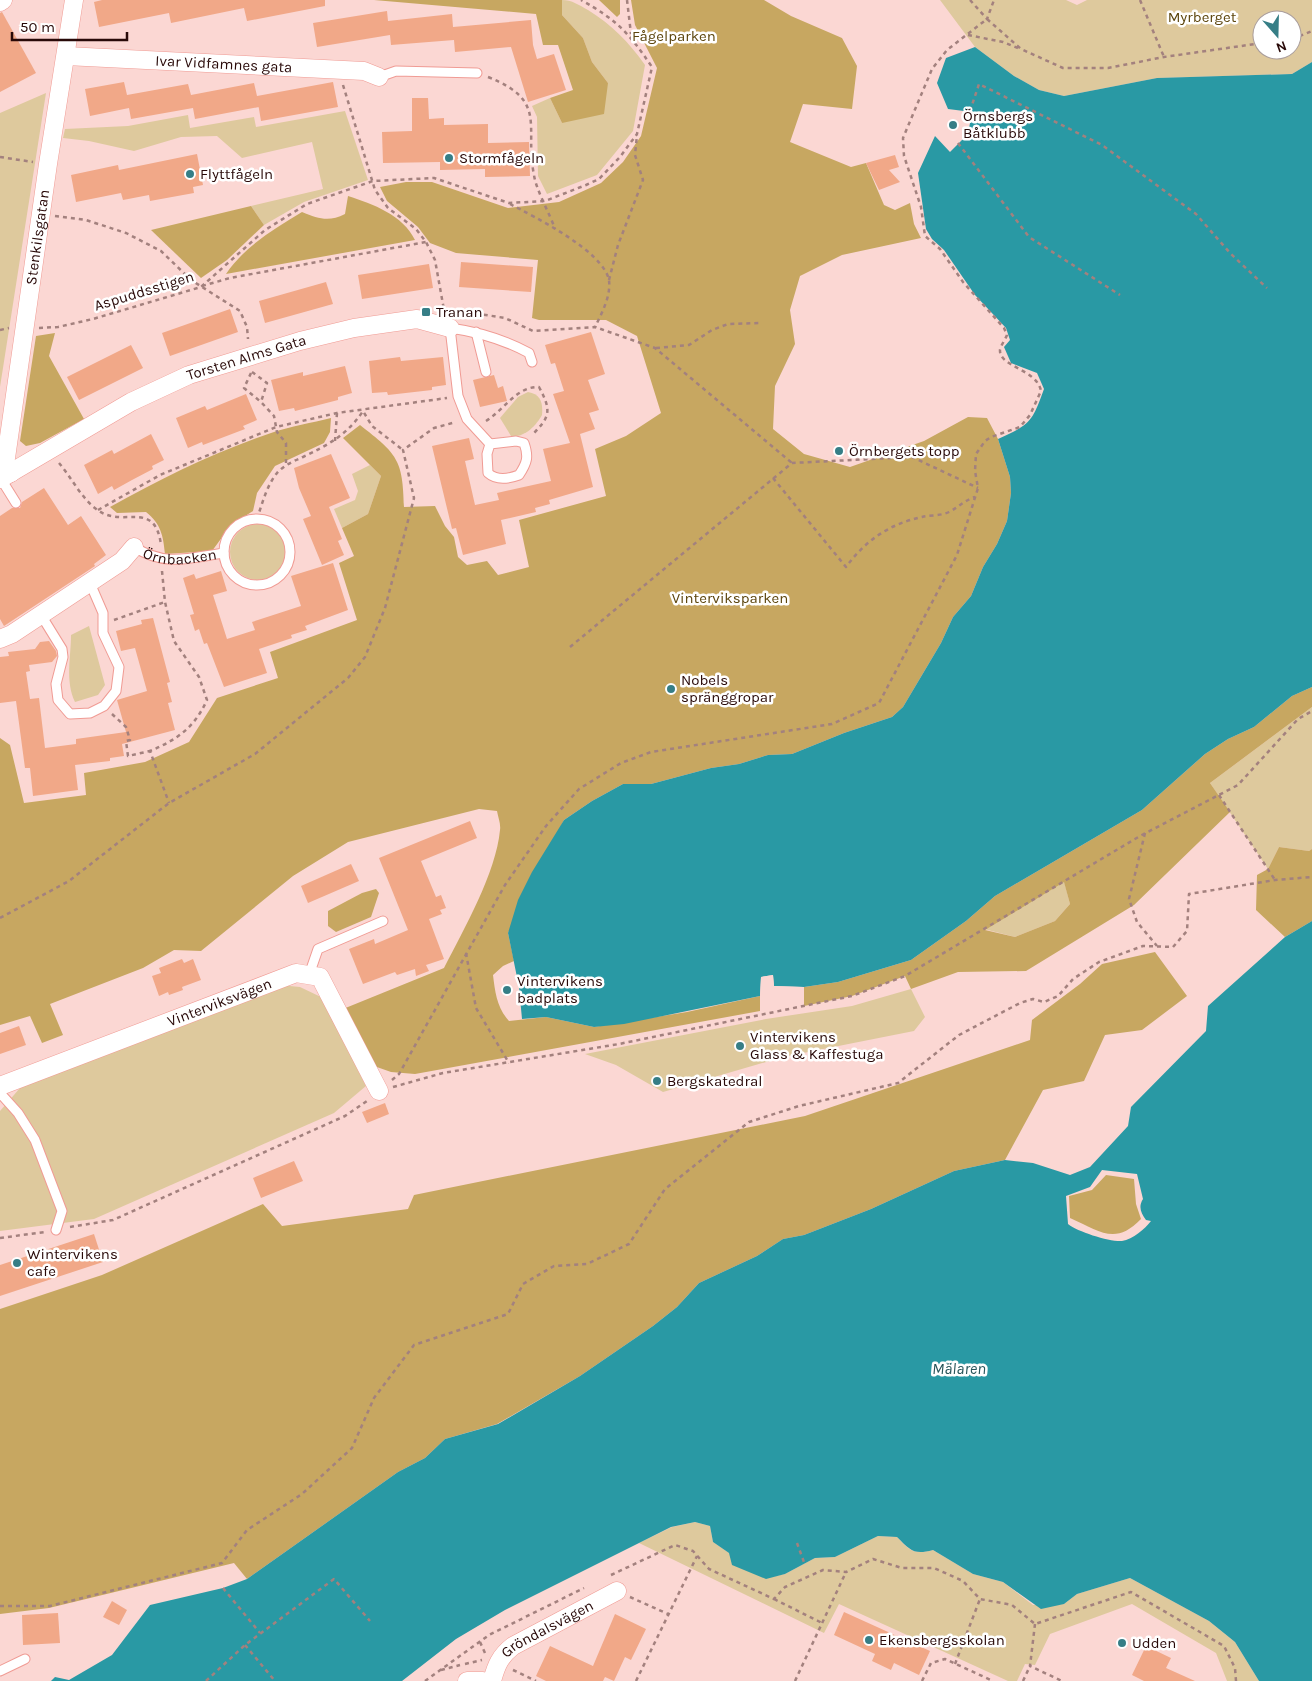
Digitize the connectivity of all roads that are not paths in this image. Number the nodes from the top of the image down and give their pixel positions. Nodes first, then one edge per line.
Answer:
1 (74, 0) edge
2 (66, 56) junction
3 (477, 73) road end
4 (379, 77) joint
5 (450, 328) junction
6 (476, 332) junction
7 (532, 362) dead end
8 (486, 372) dead end
9 (490, 444) junction
10 (4, 477) edge
11 (16, 503) dead end
12 (134, 547) joint
13 (224, 552) junction
14 (90, 583) junction
15 (42, 615) junction
16 (0, 639) edge
17 (383, 921) dead end
18 (309, 975) junction
19 (0, 1086) edge
20 (379, 1091) road end
21 (0, 1093) edge
22 (56, 1230) road end
23 (617, 1591) road end
24 (25, 1659) dead end
25 (0, 1671) edge
26 (467, 1681) edge
27 (483, 1681) edge
28 (492, 1681) edge

1 - 2 street, Stenkilsgatan
2 - 4 street, Ivar Vidfamnes gata
2 - 10 street, Stenkilsgatan
3 - 4 lane
5 - 6 lane
5 - 9 lane
5 - 10 street, Torsten Alms Gata
6 - 7 lane
6 - 8 lane
9 - 9 lane
10 - 11 lane
12 - 13 lane, Örnbacken
12 - 14 street, Örnbacken
13 - 13 lane, Örnbacken
14 - 15 street, Örnbacken
14 - 15 lane
15 - 16 street, Örnbacken
17 - 18 lane
18 - 19 street, Vinterviksvägen
18 - 20 street
21 - 22 lane
23 - 28 street, Gröndalsvägen
24 - 25 lane
26 - 27 street

